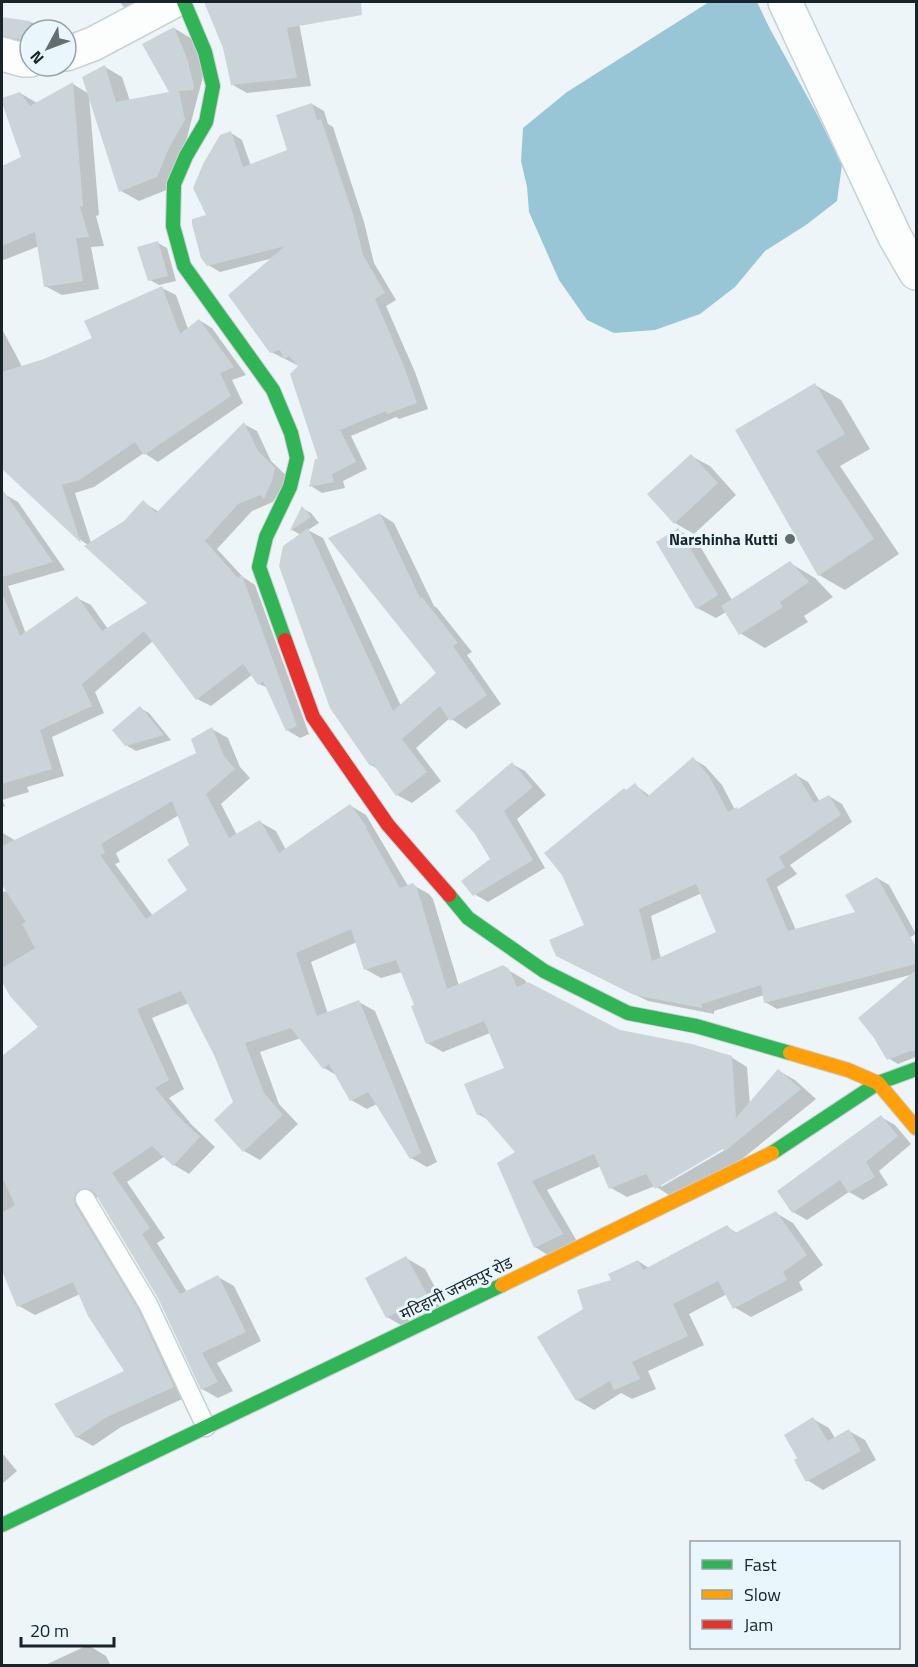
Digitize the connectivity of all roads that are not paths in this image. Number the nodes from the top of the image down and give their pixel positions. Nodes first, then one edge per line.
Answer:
1 (172, 2) edge
2 (184, 2) edge
3 (785, 2) edge
4 (78, 50) edge
5 (2, 54) edge
6 (18, 59) edge
7 (916, 273) edge
8 (916, 1069) edge
9 (878, 1083) junction
10 (916, 1128) edge
11 (85, 1199) dead end
12 (206, 1427) junction
13 (2, 1525) edge

1 - 4 street
2 - 9 street
3 - 7 street
5 - 6 street
8 - 9 street, मटिहानी जनकपुर रोड
9 - 10 street
9 - 12 street, मटिहानी जनकपुर रोड
11 - 12 lane
12 - 13 street, मटिहानी जनकपुर रोड

